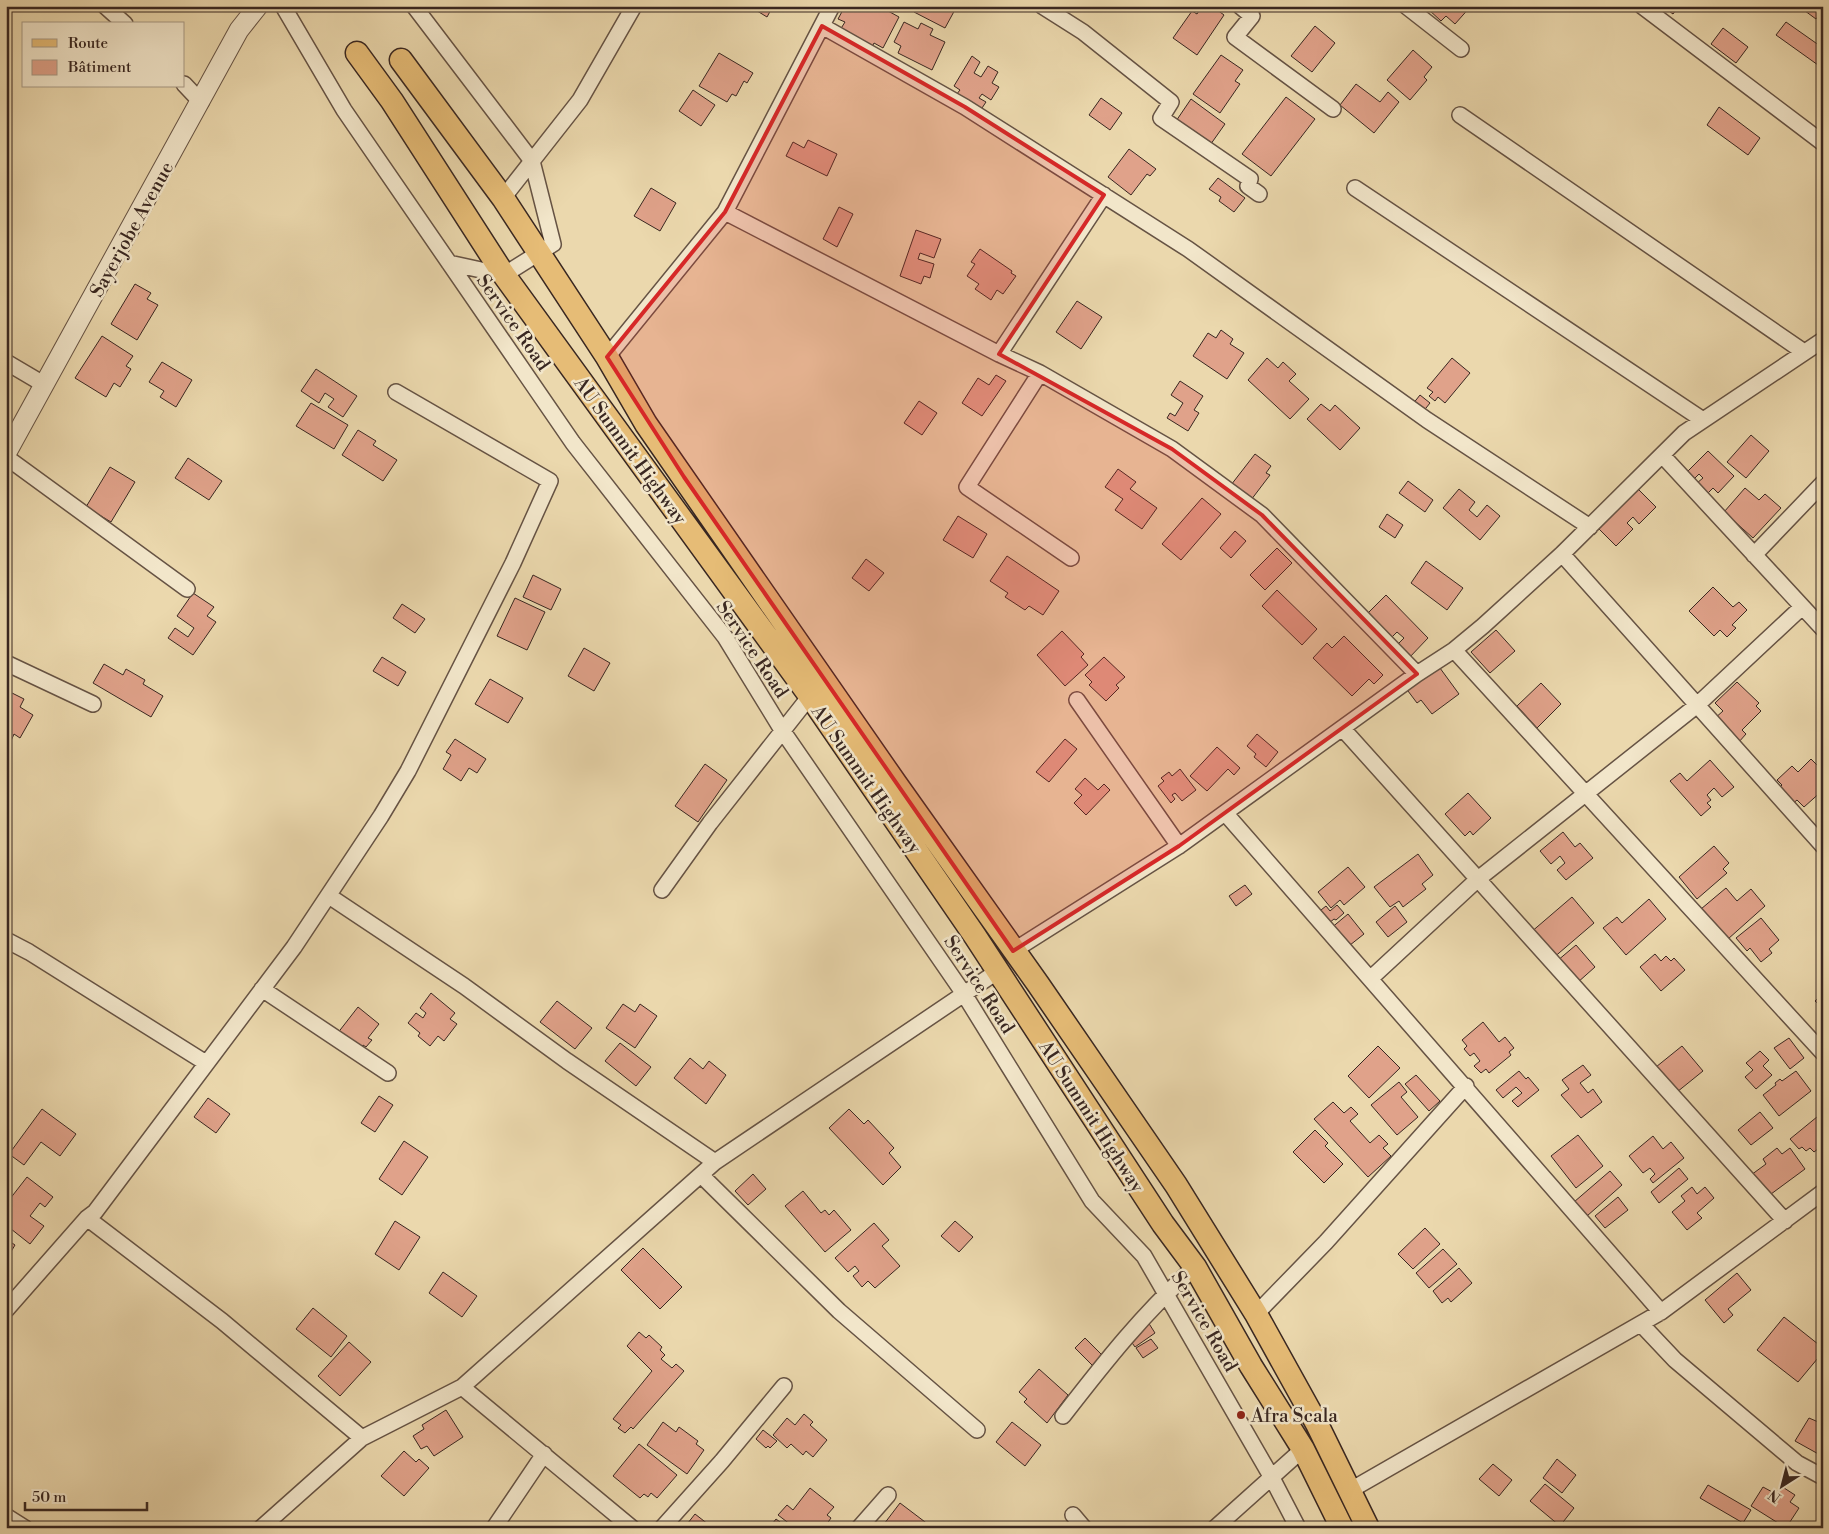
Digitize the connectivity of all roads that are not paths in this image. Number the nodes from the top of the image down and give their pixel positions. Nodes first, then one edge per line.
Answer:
1 (105, 6) edge
2 (240, 6) edge
3 (258, 6) edge
4 (284, 6) edge
5 (414, 6) edge
6 (634, 6) edge
7 (832, 6) edge
8 (1042, 6) edge
9 (1240, 6) edge
10 (1406, 6) edge
11 (1642, 6) edge
12 (1256, 11) edge
13 (123, 22) edge
14 (822, 26) junction
15 (239, 30) junction
16 (1461, 49) dead end
17 (357, 53) dead end
18 (401, 60) dead end
19 (185, 85) edge
20 (202, 102) junction
21 (1333, 109) dead end
22 (1460, 115) dead end
23 (1823, 143) edge
24 (532, 161) junction
25 (1355, 188) dead end
26 (1259, 194) dead end
27 (1104, 195) junction
28 (503, 198) junction
29 (725, 212) junction
30 (538, 252) junction
31 (449, 263) junction
32 (504, 275) junction
33 (1823, 340) edge
34 (1804, 352) junction
35 (999, 354) junction
36 (606, 358) junction
37 (6, 362) edge
38 (1040, 373) junction
39 (45, 385) junction
40 (396, 392) dead end
41 (1703, 420) junction
42 (1662, 455) junction
43 (6, 456) edge
44 (1823, 483) edge
45 (1590, 527) junction
46 (1562, 554) junction
47 (1754, 554) junction
48 (1072, 558) dead end
49 (187, 589) dead end
50 (1802, 607) junction
51 (1823, 630) edge
52 (1454, 650) junction
53 (6, 663) edge
54 (1417, 674) junction
55 (810, 696) junction
56 (1077, 700) dead end
57 (92, 704) dead end
58 (1696, 706) junction
59 (1343, 729) junction
60 (782, 730) junction
61 (1584, 793) junction
62 (1226, 814) junction
63 (1179, 846) junction
64 (1823, 846) edge
65 (1478, 879) junction
66 (662, 890) dead end
67 (329, 896) junction
68 (6, 940) edge
69 (1013, 951) junction
70 (998, 971) junction
71 (1370, 979) junction
72 (262, 989) junction
73 (964, 994) junction
74 (1823, 1053) edge
75 (206, 1064) junction
76 (388, 1073) dead end
77 (1466, 1086) junction
78 (715, 1162) junction
79 (701, 1175) junction
80 (1823, 1192) edge
81 (87, 1218) junction
82 (1785, 1221) junction
83 (1195, 1267) junction
84 (1166, 1292) junction
85 (6, 1310) edge
86 (1661, 1312) junction
87 (1256, 1314) junction
88 (1641, 1324) junction
89 (784, 1386) dead end
90 (462, 1387) junction
91 (1063, 1416) dead end
92 (977, 1430) dead end
93 (362, 1438) junction
94 (1303, 1448) junction
95 (544, 1454) junction
96 (1823, 1477) edge
97 (1272, 1478) junction
98 (1349, 1491) junction
99 (888, 1495) dead end
100 (1073, 1515) dead end
101 (6, 1516) edge
102 (25, 1528) edge
103 (261, 1528) edge
104 (494, 1528) edge
105 (632, 1528) edge
106 (662, 1528) edge
107 (860, 1528) edge
108 (1084, 1528) edge
109 (1215, 1528) edge
110 (1298, 1528) edge
111 (1342, 1528) edge
112 (1368, 1528) edge

1 - 13 street
2 - 15 street
3 - 15 street, Sayerjobe Avenue
4 - 31 street, Service Road
5 - 24 street
6 - 24 street
7 - 14 street
8 - 26 street
9 - 12 street
10 - 16 street
11 - 23 street
12 - 21 street
14 - 27 street
14 - 29 street
15 - 20 street, Sayerjobe Avenue
17 - 32 main road, AU Summit Highway
18 - 28 main road, AU Summit Highway
19 - 20 street
20 - 39 street, Sayerjobe Avenue
22 - 34 street
24 - 28 street
24 - 30 street
25 - 41 street
27 - 35 street
27 - 45 street
28 - 30 main road, AU Summit Highway
29 - 35 street
29 - 36 street
30 - 32 street
30 - 36 main road, AU Summit Highway
31 - 32 street
31 - 60 street, Service Road
32 - 55 main road, AU Summit Highway
33 - 34 street
34 - 41 street
35 - 38 street
36 - 69 main road, AU Summit Highway
37 - 39 street
38 - 48 street
38 - 54 street
39 - 43 street, Sayerjobe Avenue
40 - 67 street
41 - 42 street
42 - 45 street
42 - 47 street
43 - 49 street
44 - 47 street
45 - 46 street
46 - 52 street
46 - 58 street
47 - 50 street
50 - 51 street
50 - 58 street
52 - 54 street
52 - 61 street
53 - 57 street
54 - 59 street
55 - 60 street
55 - 70 main road, AU Summit Highway
56 - 63 street
58 - 61 street
58 - 64 street
59 - 62 street
59 - 65 street
60 - 66 street
60 - 73 street, Service Road
61 - 65 street
61 - 74 street
62 - 63 street
62 - 71 street
63 - 69 street
65 - 71 street
65 - 82 street
67 - 72 street
67 - 78 street
68 - 75 street
69 - 87 main road, AU Summit Highway
70 - 73 street
70 - 83 main road, AU Summit Highway
71 - 77 street
72 - 75 street
72 - 76 street
73 - 78 street
73 - 84 street, Service Road
75 - 81 street
77 - 86 street
77 - 87 street
78 - 79 street
79 - 90 street
79 - 92 street
80 - 82 street
81 - 85 street
81 - 93 street
82 - 86 street
83 - 84 street
83 - 94 main road, AU Summit Highway
84 - 91 street
84 - 97 street, Service Road
86 - 88 street
87 - 98 main road, AU Summit Highway
88 - 96 street
88 - 98 street
89 - 106 street
90 - 93 street
90 - 95 street
93 - 103 street
94 - 97 street
94 - 111 main road, AU Summit Highway
95 - 104 street
95 - 105 street
97 - 109 street
97 - 110 street, Service Road
98 - 112 main road, AU Summit Highway
99 - 107 street
100 - 108 street
101 - 102 street

